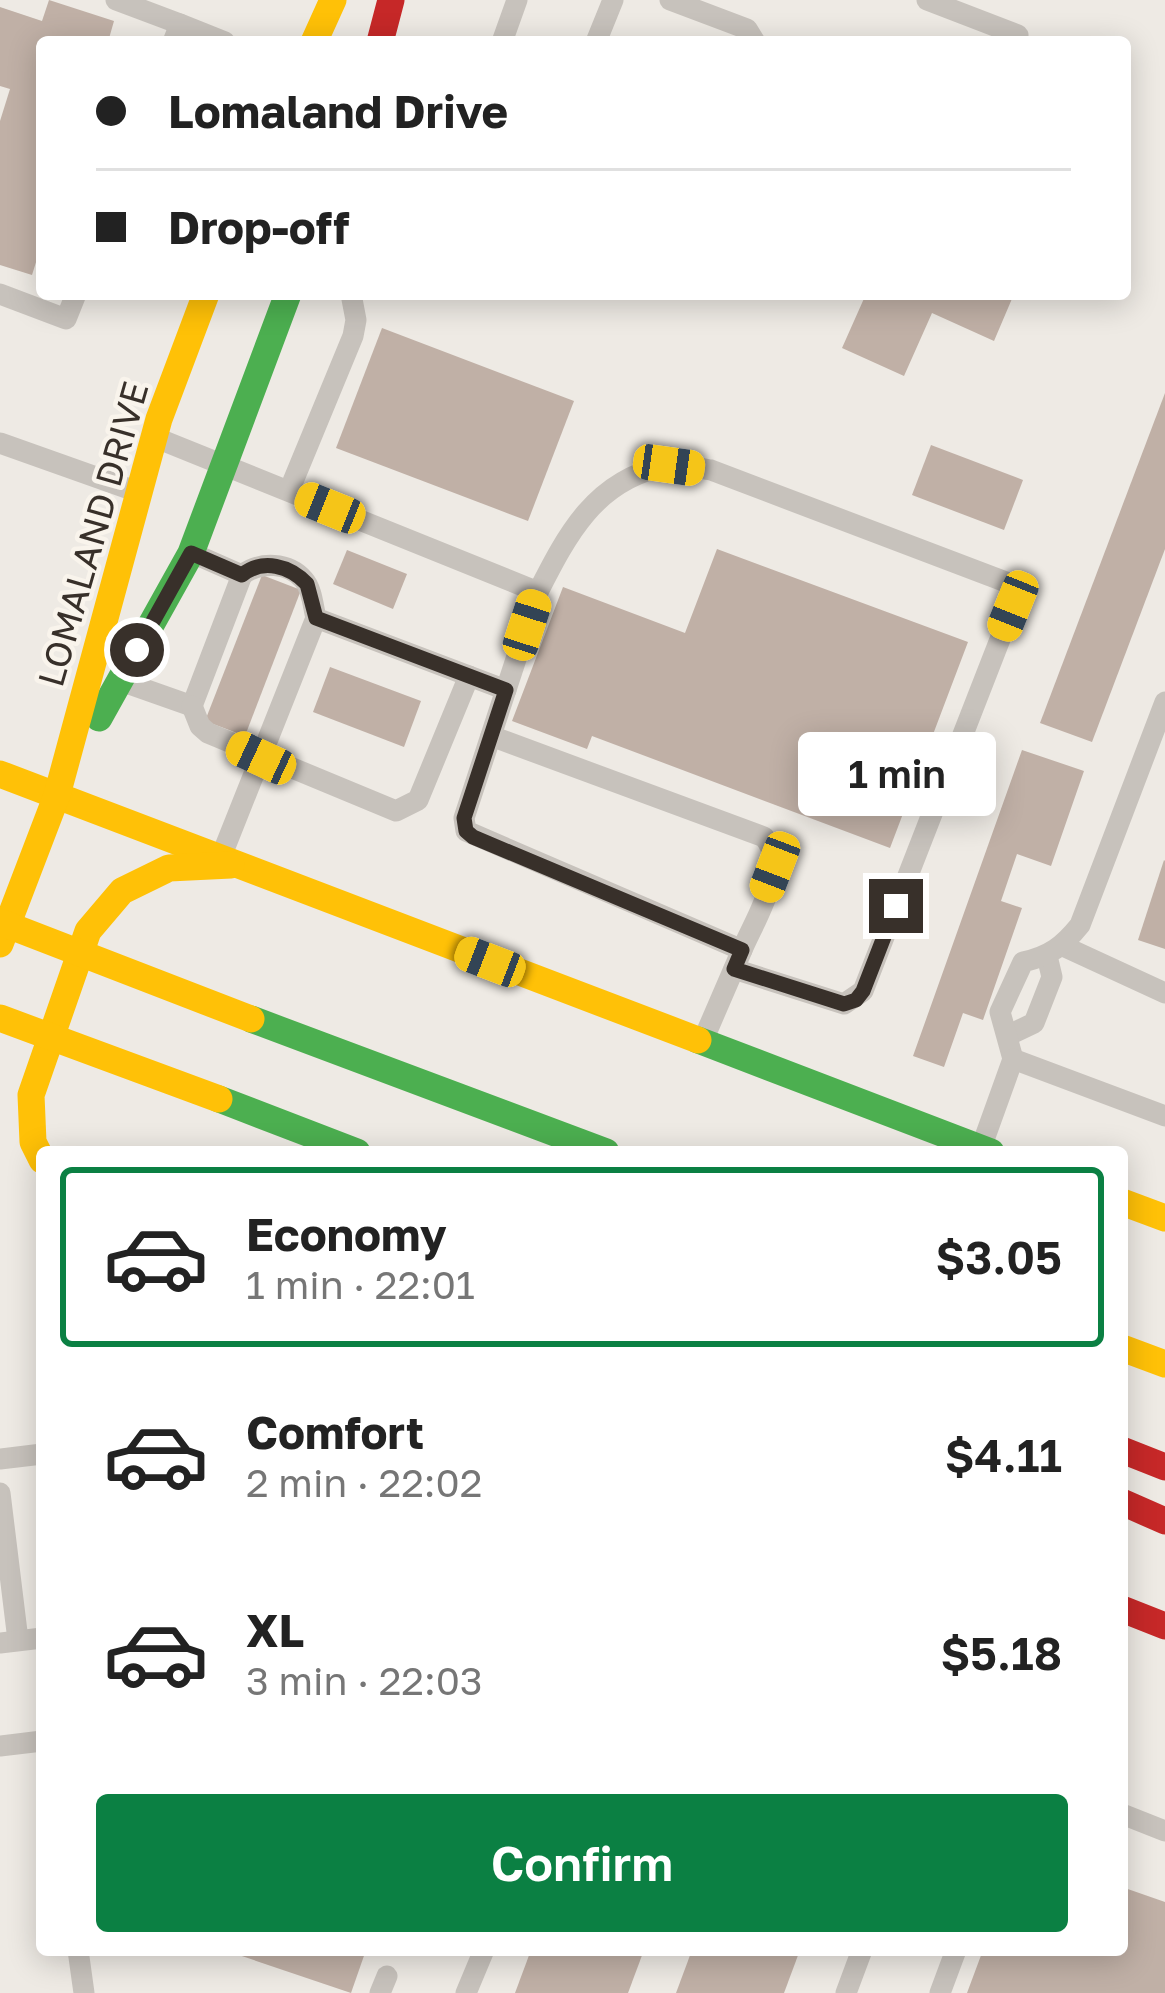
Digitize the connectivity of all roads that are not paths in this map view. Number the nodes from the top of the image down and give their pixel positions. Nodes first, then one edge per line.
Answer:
1 (116, 0) edge
2 (333, 0) edge
3 (392, 0) edge
4 (517, 0) edge
5 (614, 0) edge
6 (670, 0) edge
7 (927, 0) edge
8 (177, 33) edge
9 (1018, 35) dead end
10 (317, 36) edge
11 (382, 36) edge
12 (504, 36) edge
13 (599, 36) edge
14 (751, 36) edge
15 (0, 294) edge
16 (74, 300) edge
17 (204, 300) edge
18 (286, 300) edge
19 (352, 300) edge
20 (154, 437) junction
21 (0, 443) edge
22 (224, 465) junction
23 (289, 490) junction
24 (139, 492) junction
25 (191, 553) junction
26 (242, 575) junction
27 (538, 592) junction
28 (316, 618) junction
29 (469, 676) junction
30 (120, 681) junction
31 (506, 690) junction
32 (1165, 702) edge
33 (191, 706) junction
34 (491, 736) junction
35 (261, 758) junction
36 (0, 774) edge
37 (56, 796) junction
38 (228, 861) junction
39 (0, 922) edge
40 (0, 944) edge
41 (1055, 951) junction
42 (738, 960) junction
43 (1165, 993) edge
44 (0, 1018) edge
45 (1009, 1035) junction
46 (702, 1042) junction
47 (1013, 1059) junction
48 (1165, 1116) edge
49 (341, 1146) edge
50 (590, 1146) edge
51 (975, 1146) edge
52 (987, 1146) edge
53 (35, 1174) edge
54 (1128, 1204) edge
55 (1165, 1218) edge
56 (1128, 1350) edge
57 (1165, 1364) edge
58 (1128, 1452) edge
59 (36, 1455) edge
60 (0, 1459) edge
61 (1165, 1467) edge
62 (0, 1493) edge
63 (1128, 1505) edge
64 (1165, 1521) edge
65 (1128, 1620) edge
66 (1165, 1626) edge
67 (9, 1641) edge
68 (36, 1742) edge
69 (0, 1747) edge
70 (1128, 1816) edge
71 (1165, 1831) edge
72 (79, 1956) edge
73 (481, 1956) edge
74 (860, 1956) edge
75 (954, 1956) edge
76 (84, 1993) edge
77 (466, 1993) edge
78 (846, 1993) edge
79 (940, 1993) edge

1 - 8 lane
2 - 10 main road
3 - 11 main road
4 - 12 lane
5 - 13 lane
6 - 14 lane
7 - 9 lane
15 - 16 lane
17 - 20 main road, LOMALAND DRIVE
18 - 22 main road, LOMALAND DRIVE
19 - 23 lane
20 - 22 lane
20 - 24 main road, LOMALAND DRIVE
21 - 24 lane
22 - 23 lane
22 - 25 main road, LOMALAND DRIVE
23 - 27 lane
24 - 37 main road, LOMALAND DRIVE
25 - 26 lane
25 - 30 main road, LOMALAND DRIVE
26 - 28 lane
26 - 33 lane
27 - 31 lane
27 - 42 lane
28 - 29 lane
28 - 35 lane
29 - 31 lane
29 - 35 lane
30 - 33 lane
30 - 37 main road, LOMALAND DRIVE
31 - 34 lane
32 - 41 lane
33 - 35 lane
34 - 42 lane
34 - 42 lane
35 - 38 lane
36 - 37 main road
37 - 38 main road
37 - 40 main road, LOMALAND DRIVE
38 - 46 main road
38 - 53 main road
39 - 50 main road, bridge
41 - 43 lane
41 - 45 lane
41 - 45 lane
42 - 46 lane
44 - 49 main road, bridge
45 - 47 lane
46 - 51 main road
47 - 48 lane
47 - 52 lane
54 - 55 main road
56 - 57 main road
58 - 61 main road
59 - 60 lane
62 - 67 lane
63 - 64 main road
65 - 66 main road
68 - 69 lane
70 - 71 lane
72 - 76 lane
73 - 77 lane
74 - 78 lane
75 - 79 lane

